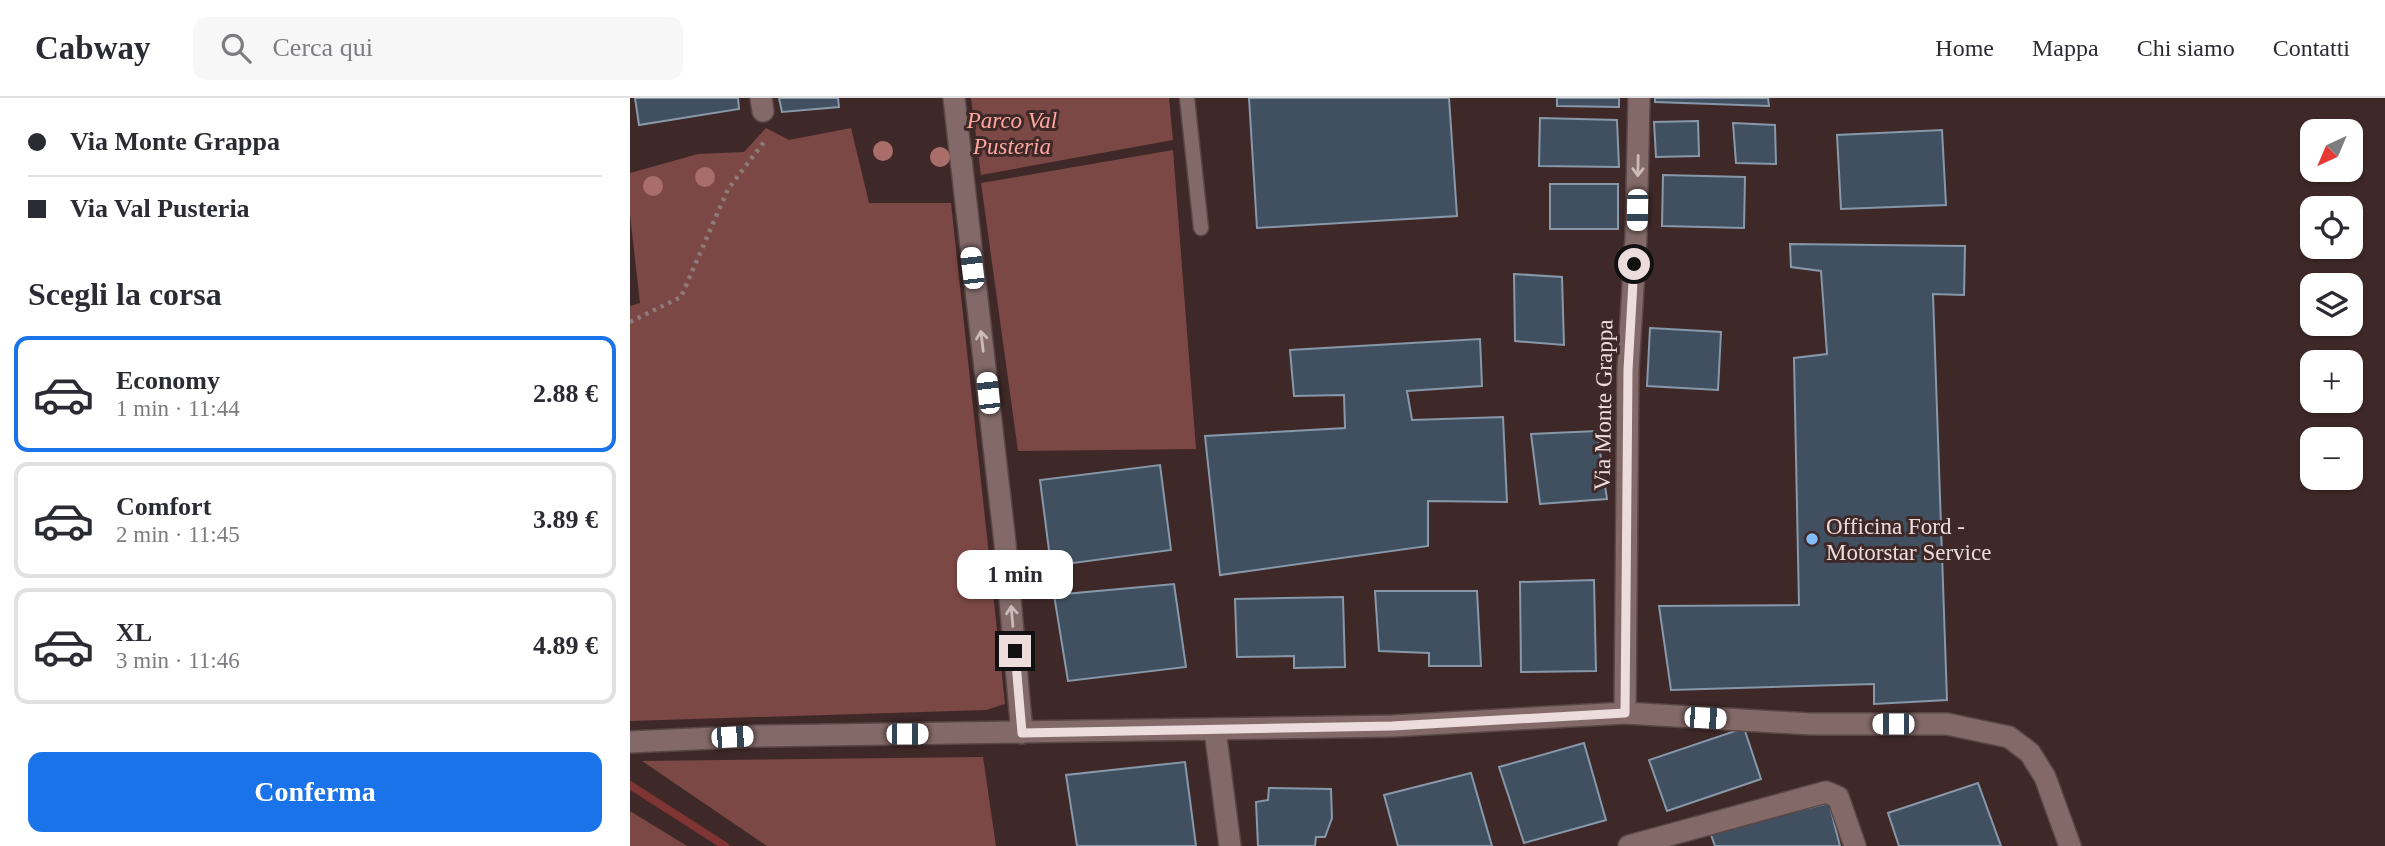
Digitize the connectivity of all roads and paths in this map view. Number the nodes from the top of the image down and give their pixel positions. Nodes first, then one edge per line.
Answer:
1 (954, 98) edge
2 (1187, 98) edge
3 (1639, 98) edge
4 (765, 142) dead end
5 (1201, 228) dead end
6 (630, 322) edge
7 (1625, 713) junction
8 (1215, 730) junction
9 (1022, 733) junction
10 (630, 742) edge
11 (1702, 836) edge
12 (1637, 845) edge
13 (1230, 846) edge
14 (1855, 846) edge
15 (2070, 846) edge

9 -> 1 street
2 - 5 lane
3 -> 7 street, Via Monte Grappa
4 - 6 path
7 - 8 street
7 - 15 street
8 - 9 street
8 - 13 street
9 - 10 street
11 - 12 street
11 - 14 street

